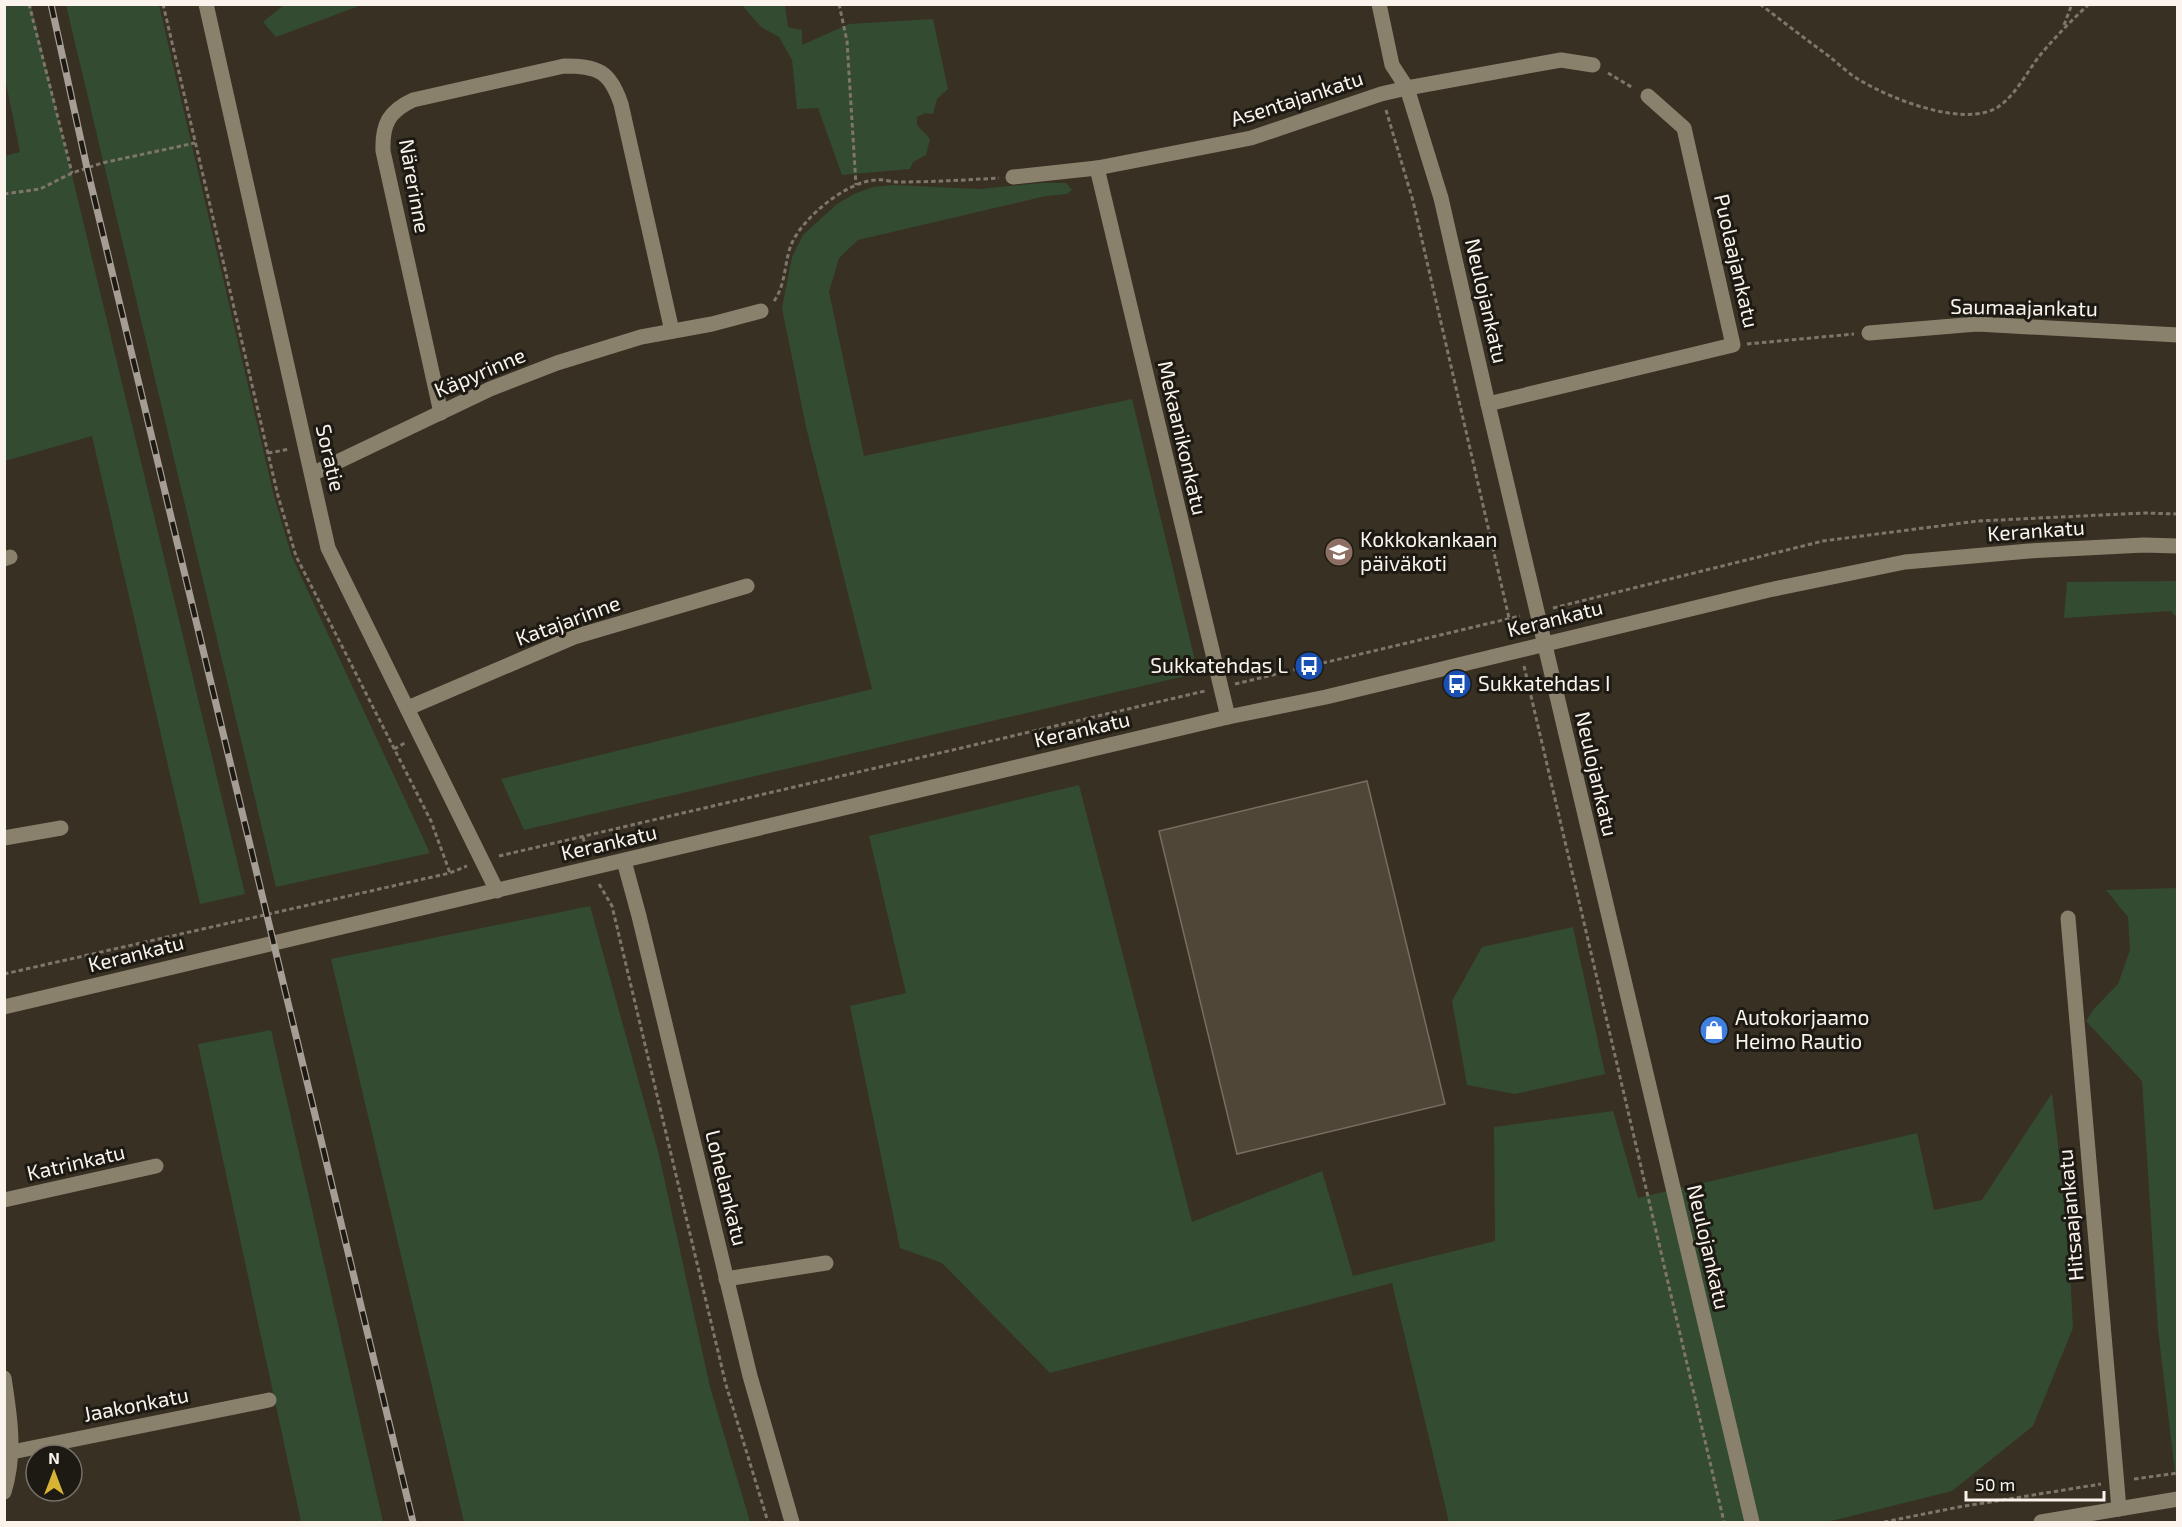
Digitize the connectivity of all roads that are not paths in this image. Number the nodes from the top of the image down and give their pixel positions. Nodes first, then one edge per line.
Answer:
1 (206, 4) edge
2 (1379, 4) edge
3 (1593, 65) road end
4 (1407, 88) junction
5 (1648, 96) road end
6 (1097, 168) junction
7 (1013, 177) road end
8 (761, 311) road end
9 (672, 331) junction
10 (1869, 333) road end
11 (2178, 335) edge
12 (1488, 404) junction
13 (441, 412) junction
14 (312, 474) junction
15 (2178, 546) edge
16 (747, 586) dead end
17 (1544, 643) junction
18 (408, 708) junction
19 (1228, 717) junction
20 (61, 828) dead end
21 (4, 838) edge
22 (624, 861) junction
23 (497, 891) junction
24 (2068, 918) dead end
25 (4, 1007) edge
26 (156, 1166) dead end
27 (4, 1200) edge
28 (826, 1263) dead end
29 (726, 1279) junction
30 (4, 1377) edge
31 (269, 1400) dead end
32 (12, 1452) junction
33 (4, 1492) edge
34 (2178, 1499) edge
35 (2119, 1509) junction
36 (792, 1522) edge
37 (1752, 1522) edge
38 (2042, 1522) edge

1 - 14 street, Soratie
2 - 4 street, Neulojankatu
3 - 4 street, Asentajankatu
4 - 6 street, Asentajankatu
4 - 12 street, Neulojankatu
5 - 12 street, Puolaajankatu
6 - 7 street, Asentajankatu
6 - 19 street, Mekaanikonkatu
8 - 9 street, Käpyrinne
9 - 13 street, Käpyrinne
9 - 13 street, Närerinne
10 - 11 street, Saumaajankatu
12 - 17 street, Neulojankatu
13 - 14 street, Käpyrinne
14 - 18 street, Soratie
15 - 17 street, Kerankatu
16 - 18 street, Katajarinne
17 - 19 street, Kerankatu
17 - 37 street, Neulojankatu
18 - 23 street, Soratie
19 - 22 street, Kerankatu
20 - 21 street
22 - 23 street, Kerankatu
22 - 29 street, Lohelankatu
23 - 25 street, Kerankatu
24 - 35 street, Hitsaajankatu
26 - 27 street, Katrinkatu
28 - 29 street
29 - 36 street, Lohelankatu
30 - 32 street
31 - 32 street, Jaakonkatu
32 - 33 street
34 - 35 street
35 - 38 street

